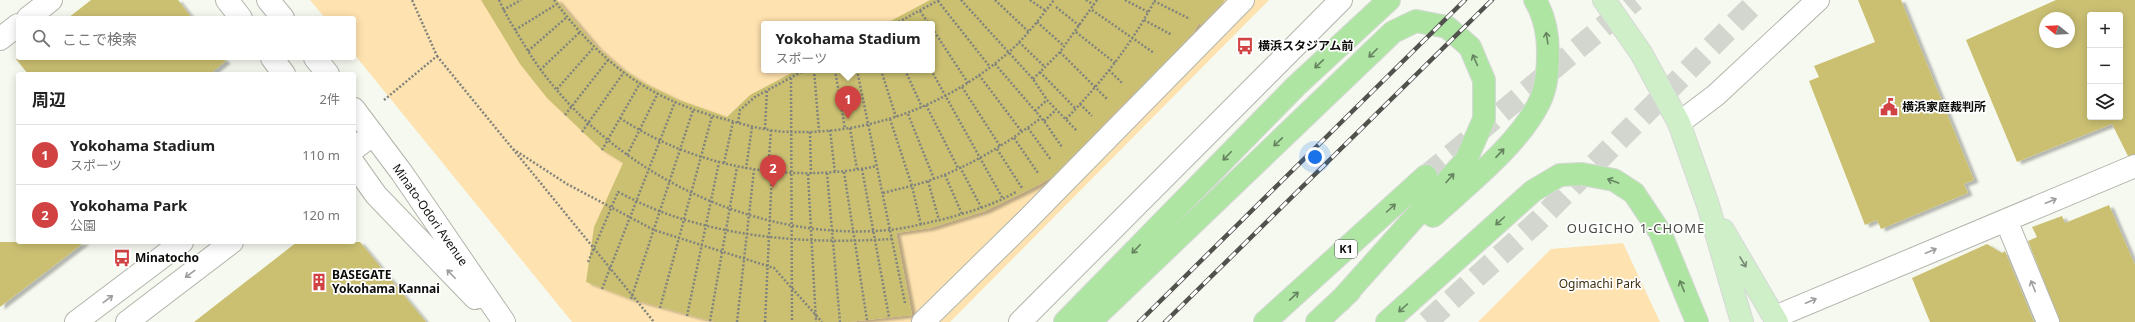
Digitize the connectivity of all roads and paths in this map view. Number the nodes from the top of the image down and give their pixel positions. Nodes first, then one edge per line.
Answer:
1 (51, 0) edge
2 (227, 0) edge
3 (268, 0) edge
4 (412, 0) edge
5 (499, 0) edge
6 (521, 0) edge
7 (554, 0) edge
8 (939, 0) edge
9 (961, 0) edge
10 (995, 0) edge
11 (1030, 0) edge
12 (1054, 0) edge
13 (1086, 0) edge
14 (1097, 0) edge
15 (1125, 0) edge
16 (1154, 0) edge
17 (1243, 0) edge
18 (1341, 0) edge
19 (1389, 0) edge
20 (1535, 0) edge
21 (1604, 0) edge
22 (1818, 0) edge
23 (556, 4) junction
24 (1094, 5) junction
25 (1056, 7) dead end
26 (504, 10) junction
27 (1092, 10) junction
28 (920, 11) junction
29 (1046, 11) junction
30 (1148, 12) junction
31 (31, 16) edge
32 (239, 16) edge
33 (281, 16) edge
34 (567, 17) junction
35 (904, 20) edge
36 (1144, 20) junction
37 (927, 21) edge
38 (1194, 21) dead end
39 (1037, 22) junction
40 (1080, 26) junction
41 (16, 27) edge
42 (515, 30) junction
43 (580, 32) junction
44 (1029, 32) junction
45 (1076, 32) junction
46 (935, 33) edge
47 (1176, 37) dead end
48 (0, 39) edge
49 (1133, 39) junction
50 (1019, 42) junction
51 (1064, 46) junction
52 (594, 47) junction
53 (528, 51) junction
54 (1010, 52) junction
55 (1060, 52) junction
56 (1156, 54) dead end
57 (437, 56) junction
58 (274, 60) edge
59 (317, 60) edge
60 (608, 60) junction
61 (1115, 63) junction
62 (995, 64) junction
63 (1045, 67) junction
64 (990, 68) junction
65 (540, 70) junction
66 (282, 72) edge
67 (326, 72) edge
68 (624, 72) junction
69 (1040, 72) junction
70 (800, 73) edge
71 (814, 73) edge
72 (836, 73) edge
73 (858, 73) edge
74 (881, 73) edge
75 (906, 73) edge
76 (933, 73) edge
77 (979, 76) junction
78 (791, 78) junction
79 (1033, 79) junction
80 (640, 83) junction
81 (968, 83) junction
82 (962, 87) junction
83 (1096, 88) junction
84 (557, 89) junction
85 (767, 90) junction
86 (658, 93) junction
87 (945, 96) junction
88 (384, 100) dead end
89 (1047, 100) junction
90 (675, 102) junction
91 (1112, 104) dead end
92 (926, 105) junction
93 (572, 106) junction
94 (922, 107) junction
95 (1076, 109) junction
96 (693, 110) junction
97 (1056, 110) junction
98 (1035, 111) junction
99 (356, 113) edge
100 (908, 114) junction
101 (565, 115) dead end
102 (712, 116) junction
103 (896, 117) junction
104 (620, 118) junction
105 (1041, 118) junction
106 (890, 119) junction
107 (1066, 119) junction
108 (1044, 121) junction
109 (734, 122) junction
110 (589, 123) junction
111 (738, 123) junction
112 (1679, 123) junction
113 (869, 125) junction
114 (752, 127) junction
115 (850, 128) junction
116 (1028, 128) junction
117 (765, 129) junction
118 (845, 129) junction
119 (770, 130) junction
120 (830, 130) junction
121 (639, 131) junction
122 (819, 131) junction
123 (582, 132) dead end
124 (791, 132) junction
125 (810, 132) junction
126 (1022, 132) junction
127 (373, 134) junction
128 (1080, 135) dead end
129 (1014, 138) junction
130 (607, 140) junction
131 (660, 140) junction
132 (1000, 146) junction
133 (356, 148) edge
134 (513, 149) junction
135 (681, 149) junction
136 (996, 149) junction
137 (602, 150) dead end
138 (1065, 152) dead end
139 (627, 155) junction
140 (701, 157) junction
141 (980, 159) junction
142 (719, 162) junction
143 (724, 163) junction
144 (877, 166) junction
145 (1056, 166) dead end
146 (2135, 166) edge
147 (356, 167) edge
148 (737, 167) junction
149 (746, 168) junction
150 (959, 168) junction
151 (648, 169) junction
152 (857, 169) junction
153 (862, 169) junction
154 (754, 170) junction
155 (768, 172) junction
156 (772, 172) junction
157 (844, 172) junction
158 (827, 173) junction
159 (835, 173) junction
160 (791, 174) junction
161 (810, 174) junction
162 (945, 175) junction
163 (1041, 176) dead end
164 (1426, 176) tunnel mouth
165 (934, 179) junction
166 (670, 181) junction
167 (928, 181) junction
168 (1028, 184) dead end
169 (912, 186) junction
170 (1022, 188) junction
171 (692, 193) junction
172 (883, 193) junction
173 (1003, 199) junction
174 (636, 200) junction
175 (711, 202) junction
176 (1708, 205) junction
177 (730, 208) junction
178 (982, 209) junction
179 (660, 211) junction
180 (749, 214) junction
181 (962, 214) junction
182 (684, 218) junction
183 (770, 219) junction
184 (939, 220) junction
185 (2006, 220) junction
186 (920, 224) junction
187 (706, 225) junction
188 (792, 225) junction
189 (811, 228) junction
190 (726, 229) junction
191 (654, 230) junction
192 (832, 230) junction
193 (853, 230) junction
194 (890, 230) junction
195 (874, 231) junction
196 (747, 233) junction
197 (769, 237) junction
198 (892, 239) junction
199 (792, 240) junction
200 (876, 240) junction
201 (812, 241) junction
202 (855, 241) junction
203 (833, 242) junction
204 (179, 244) edge
205 (229, 244) edge
206 (588, 262) dead end
207 (602, 289) dead end
208 (631, 299) dead end
209 (1340, 301) junction
210 (660, 308) dead end
211 (906, 308) dead end
212 (687, 316) dead end
213 (889, 318) dead end
214 (1776, 319) edge
215 (867, 320) dead end
216 (710, 321) edge
217 (76, 322) edge
218 (127, 322) edge
219 (498, 322) edge
220 (504, 322) edge
221 (654, 322) edge
222 (737, 322) edge
223 (765, 322) edge
224 (792, 322) edge
225 (816, 322) edge
226 (822, 322) edge
227 (840, 322) edge
228 (922, 322) edge
229 (1020, 322) edge
230 (1065, 322) edge
231 (1090, 322) edge
232 (1265, 322) edge
233 (1317, 322) edge
234 (1387, 322) edge
235 (1697, 322) edge
236 (1742, 322) edge
237 (2048, 322) edge

1 - 31 street
2 - 32 street
3 - 33 street
4 - 57 path
5 - 26 path
6 - 26 path
7 - 23 path
8 - 28 path
8 - 64 path
9 - 54 path
10 - 44 path
11 - 29 path
12 - 29 path
13 - 24 path
14 - 24 path
15 - 30 path
16 - 30 path
16 - 38 path
17 - 228 street
18 - 229 street
19 -> 230 highway
209 -> 20 highway
21 - 112 main road
22 - 112 street
23 - 34 path
23 - 42 path
24 - 27 path
25 - 40 path
26 - 42 path
27 - 40 path
27 - 49 path
28 - 35 path
28 - 37 path
29 - 39 path
30 - 36 path
34 - 43 path
34 - 53 path
36 - 47 path
36 - 49 path
39 - 44 path
39 - 51 path
40 - 45 path
41 - 48 street
42 - 53 path
43 - 52 path
43 - 65 path
44 - 50 path
45 - 51 path
45 - 61 path
46 - 81 path
49 - 56 path
49 - 61 path
50 - 54 path
50 - 63 path
51 - 55 path
52 - 60 path
52 - 84 path
53 - 65 path
54 - 62 path
54 - 79 path
55 - 63 path
55 - 83 path
57 - 88 path
57 - 134 path
58 - 66 street
59 - 67 street
60 - 68 path
60 - 93 path
61 - 83 path
62 - 64 path
62 - 98 path
63 - 69 path
64 - 77 path
65 - 84 path
68 - 80 path
68 - 110 path
69 - 79 path
69 - 95 path
70 - 78 path
71 - 122 path
72 - 118 path
73 - 113 path
74 - 103 path
75 - 94 path
76 - 87 path
77 - 81 path
77 - 126 path
78 - 85 path
78 - 124 path
79 - 89 path
80 - 86 path
80 - 104 path
81 - 82 path
82 - 87 path
82 - 132 path
83 - 91 path
83 - 95 path
84 - 93 path
85 - 111 path
85 - 117 path
86 - 90 path
86 - 121 path
87 - 92 path
87 - 141 path
89 - 97 path
89 - 98 path
90 - 96 path
90 - 131 path
92 - 94 path
92 - 150 path
93 - 101 path
93 - 110 path
94 - 100 path
95 - 107 path
96 - 102 path
96 - 135 path
97 - 107 path
97 - 108 path
98 - 105 path
99 - 127 street, Minato-Odori Avenue
100 - 103 path
100 - 165 path
102 - 109 path
102 - 140 path
103 - 106 path
104 - 121 path
104 - 130 path
105 - 108 path
105 - 116 path
106 - 113 path
106 - 169 path
107 - 128 path
108 - 138 path
109 - 111 path
109 - 143 path
110 - 123 path
110 - 130 path
111 - 114 path
112 - 176 main road
113 - 115 path
113 - 144 path
114 - 117 path
114 - 149 path
115 - 118 path
115 - 152 path
116 - 126 path
116 - 145 path
117 - 119 path
118 - 120 path
119 - 124 path
119 - 155 path
120 - 122 path
120 - 159 path
121 - 131 path
121 - 139 path
122 - 125 path
124 - 125 path
124 - 160 path
125 - 161 path
126 - 129 path
127 - 133 street
127 - 220 street, Minato-Odori Avenue
129 - 132 path
129 - 163 path
130 - 137 path
130 - 139 path
131 - 135 path
131 - 151 path
132 - 136 path
134 - 191 path
134 - 221 path
135 - 140 path
135 - 166 path
136 - 141 path
136 - 170 path
139 - 151 path
140 - 142 path
140 - 171 path
141 - 150 path
141 - 173 path
142 - 143 path
142 - 175 path
143 - 148 path
144 - 153 path
144 - 172 path
185 -> 146 street
219 -> 147 street, Minato-Odori Avenue
148 - 149 path
148 - 177 path
149 - 154 path
150 - 162 path
150 - 178 path
151 - 166 path
151 - 174 path
152 - 153 path
152 - 157 path
153 - 195 path
154 - 155 path
154 - 180 path
155 - 156 path
156 - 160 path
156 - 183 path
157 - 159 path
157 - 193 path
158 - 159 path
158 - 161 path
158 - 192 path
160 - 161 path
160 - 188 path
161 - 189 path
162 - 165 path
162 - 181 path
232 -> 164 highway, K1
165 - 167 path
166 - 171 path
166 - 179 path
167 - 169 path
167 - 184 path
168 - 170 path
169 - 172 path
169 - 186 path
170 - 173 path
171 - 175 path
171 - 182 path
172 - 194 path
173 - 178 path
174 - 179 path
174 - 206 path
174 - 207 path
175 - 177 path
175 - 187 path
176 -> 214 main road
176 - 236 main road
177 - 180 path
177 - 190 path
178 - 181 path
179 - 182 path
179 - 191 path
180 - 183 path
180 - 196 path
181 - 184 path
182 - 187 path
182 - 210 path
183 - 188 path
183 - 197 path
184 - 186 path
214 -> 185 street
237 -> 185 street
186 - 194 path
187 - 190 path
187 - 212 path
188 - 189 path
188 - 199 path
189 - 192 path
189 - 201 path
190 - 196 path
190 - 216 path
191 - 208 path
191 - 226 path
192 - 193 path
192 - 203 path
193 - 195 path
193 - 202 path
194 - 195 path
194 - 198 path
195 - 200 path
196 - 197 path
196 - 222 path
197 - 199 path
197 - 223 path
198 - 200 path
198 - 211 path
199 - 201 path
199 - 224 path
200 - 202 path
200 - 213 path
201 - 203 path
201 - 225 path
202 - 203 path
202 - 215 path
203 - 227 path
217 -> 204 street
205 -> 218 street
209 -> 231 highway
209 - 233 highway
235 -> 234 highway

